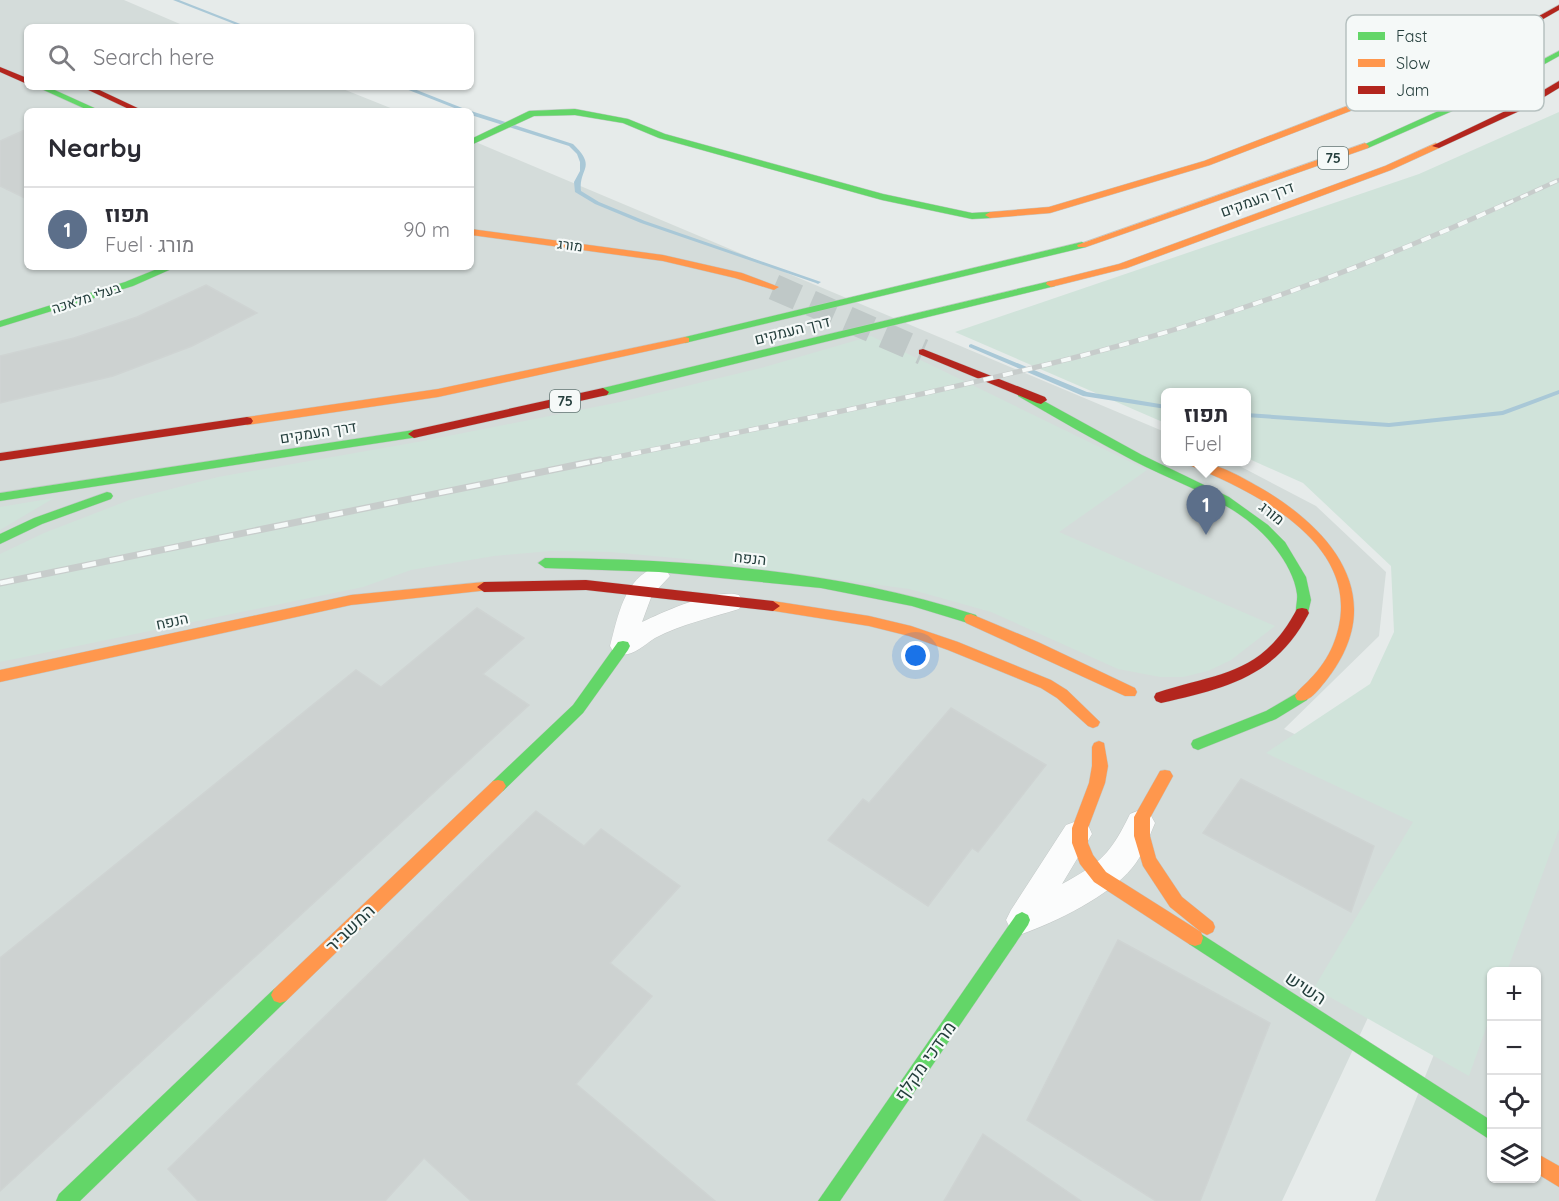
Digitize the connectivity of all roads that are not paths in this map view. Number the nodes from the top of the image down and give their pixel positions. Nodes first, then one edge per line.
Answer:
1 (1559, 7) edge
2 (1544, 15) edge
3 (1559, 52) edge
4 (1544, 60) edge
5 (0, 69) edge
6 (24, 80) edge
7 (1559, 84) edge
8 (48, 90) edge
9 (93, 90) edge
10 (1544, 93) edge
11 (90, 108) edge
12 (133, 108) edge
13 (1346, 110) edge
14 (1444, 111) edge
15 (1512, 111) edge
16 (474, 141) edge
17 (474, 232) edge
18 (474, 243) edge
19 (669, 261) junction
20 (164, 270) edge
21 (774, 287) tunnel mouth
22 (0, 324) edge
23 (923, 352) tunnel mouth
24 (1022, 393) junction
25 (1117, 431) dead end
26 (273, 456) junction
27 (0, 457) edge
28 (1203, 466) edge
29 (0, 497) edge
30 (0, 539) edge
31 (533, 563) dead end
32 (695, 569) junction
33 (415, 579) dead end
34 (640, 591) junction
35 (351, 600) junction
36 (732, 602) junction
37 (623, 646) junction
38 (0, 676) edge
39 (1130, 692) junction
40 (1161, 697) junction
41 (1176, 705) dead end
42 (1093, 722) junction
43 (1197, 743) dead end
44 (1100, 747) junction
45 (1116, 764) dead end
46 (1147, 776) dead end
47 (1142, 817) junction
48 (1077, 834) junction
49 (1100, 877) junction
50 (1022, 920) junction
51 (1335, 1029) junction
52 (1487, 1129) edge
53 (1541, 1165) edge
54 (1559, 1177) edge
55 (66, 1201) edge
56 (828, 1201) edge

1 - 2 main road
3 - 4 main road, דרך העמקים / 75
5 - 6 main road
7 - 10 main road, דרך העמקים / 75
8 - 11 main road
9 - 12 main road
13 - 16 main road
14 - 27 main road, דרך העמקים / 75
15 - 26 main road, דרך העמקים / 75
17 - 19 main road, מורג
18 - 19 main road, מורג
19 - 21 main road, מורג
20 - 22 main road, בעלי מלאכה
23 - 24 main road, מורג
24 - 25 main road, מורג
24 - 40 main road, מורג
26 - 29 main road, דרך העמקים / 75
26 - 30 main road
28 - 43 main road, מורג
31 - 32 main road, הנפח
32 - 34 street
32 - 39 main road, הנפח
33 - 35 main road, הנפח
34 - 35 main road, הנפח
34 - 36 main road, הנפח
34 - 37 street, המשביר
35 - 38 main road, הנפח
36 - 37 street, המשביר
36 - 42 main road, הנפח
37 - 55 main road, המשביר
39 - 40 main road
39 - 42 main road
40 - 41 main road
42 - 44 main road
44 - 45 main road
44 - 48 main road, מרדכי מקלף
46 - 47 main road, מרדכי מקלף
47 - 49 street, מרדכי מקלף
47 - 51 main road
48 - 49 main road
48 - 50 street, מרדכי מקלף
49 - 50 street, מרדכי מקלף
49 - 51 main road, השיש
50 - 56 main road, מרדכי מקלף
51 - 52 main road, השיש
53 - 54 main road

